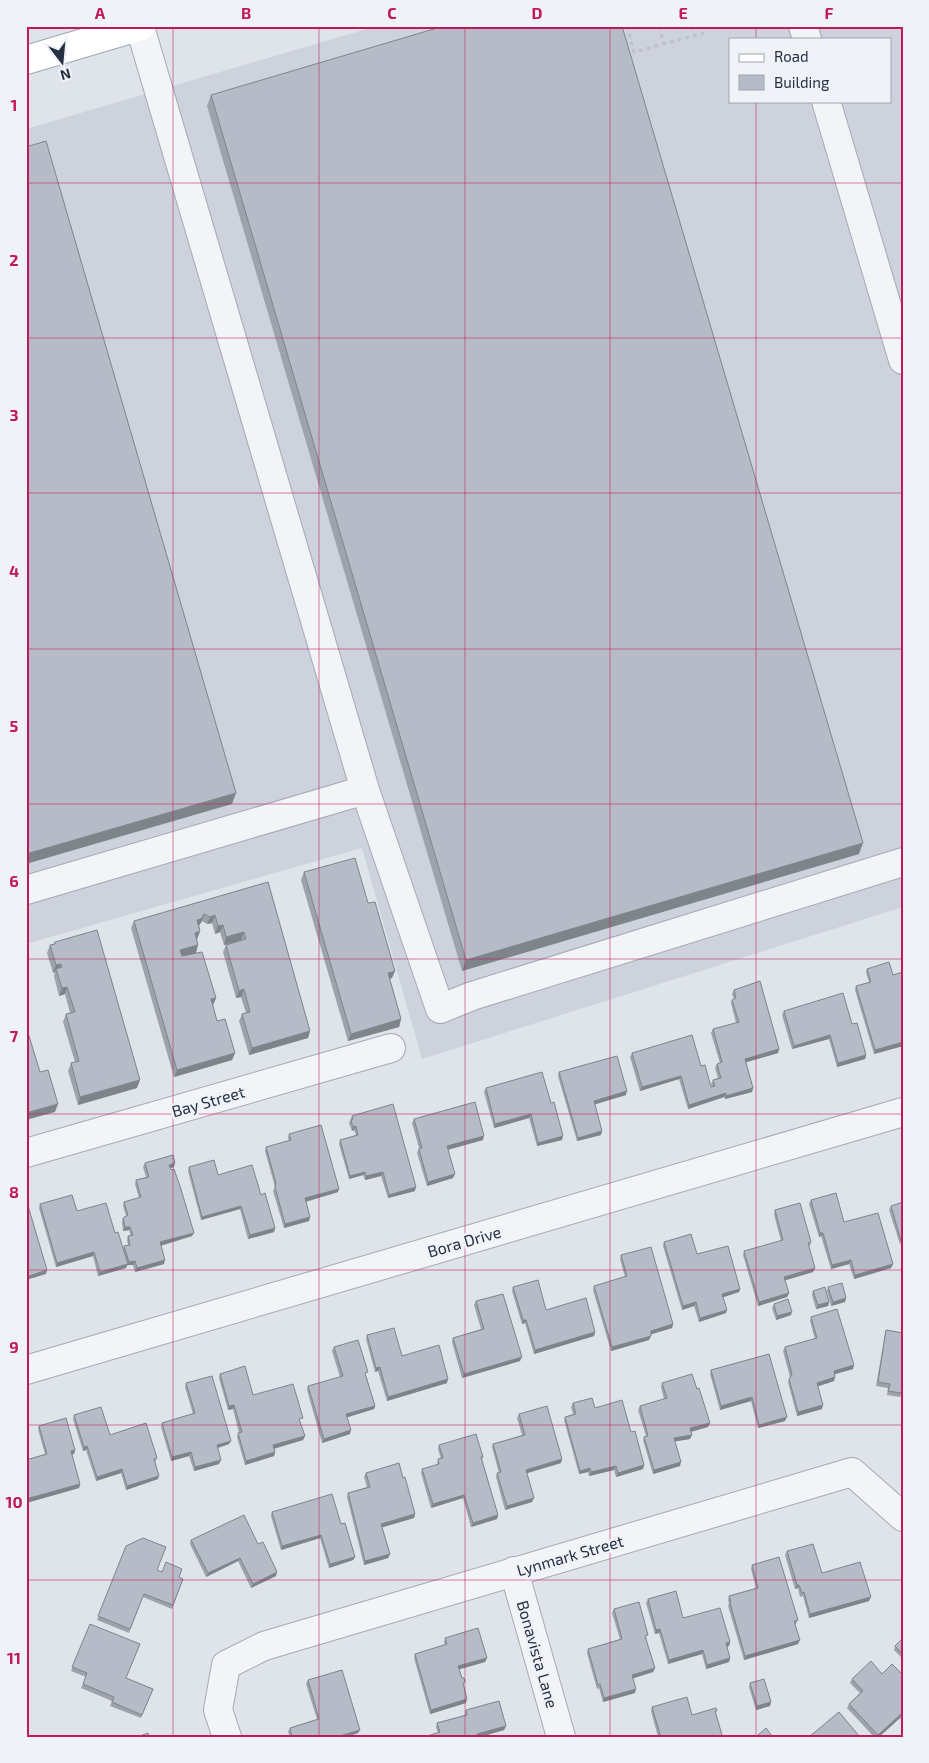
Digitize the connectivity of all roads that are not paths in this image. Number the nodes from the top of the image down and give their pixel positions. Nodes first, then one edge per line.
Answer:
1 (141, 26) edge
2 (803, 26) edge
3 (807, 38) edge
4 (26, 60) edge
5 (826, 102) edge
6 (903, 360) edge
7 (364, 790) junction
8 (903, 862) edge
9 (26, 890) edge
10 (390, 1048) dead end
11 (903, 1112) edge
12 (26, 1153) edge
13 (26, 1370) edge
14 (903, 1517) edge
15 (514, 1571) junction
16 (227, 1737) edge
17 (561, 1737) edge

1 - 4 main road
1 - 7 street
2 - 3 street
5 - 6 street
7 - 8 street
7 - 9 street
10 - 12 street, Bay Street
11 - 13 street, Bora Drive
14 - 15 street, Lynmark Street
15 - 16 street, Lynmark Street
15 - 17 street, Bonavista Lane

